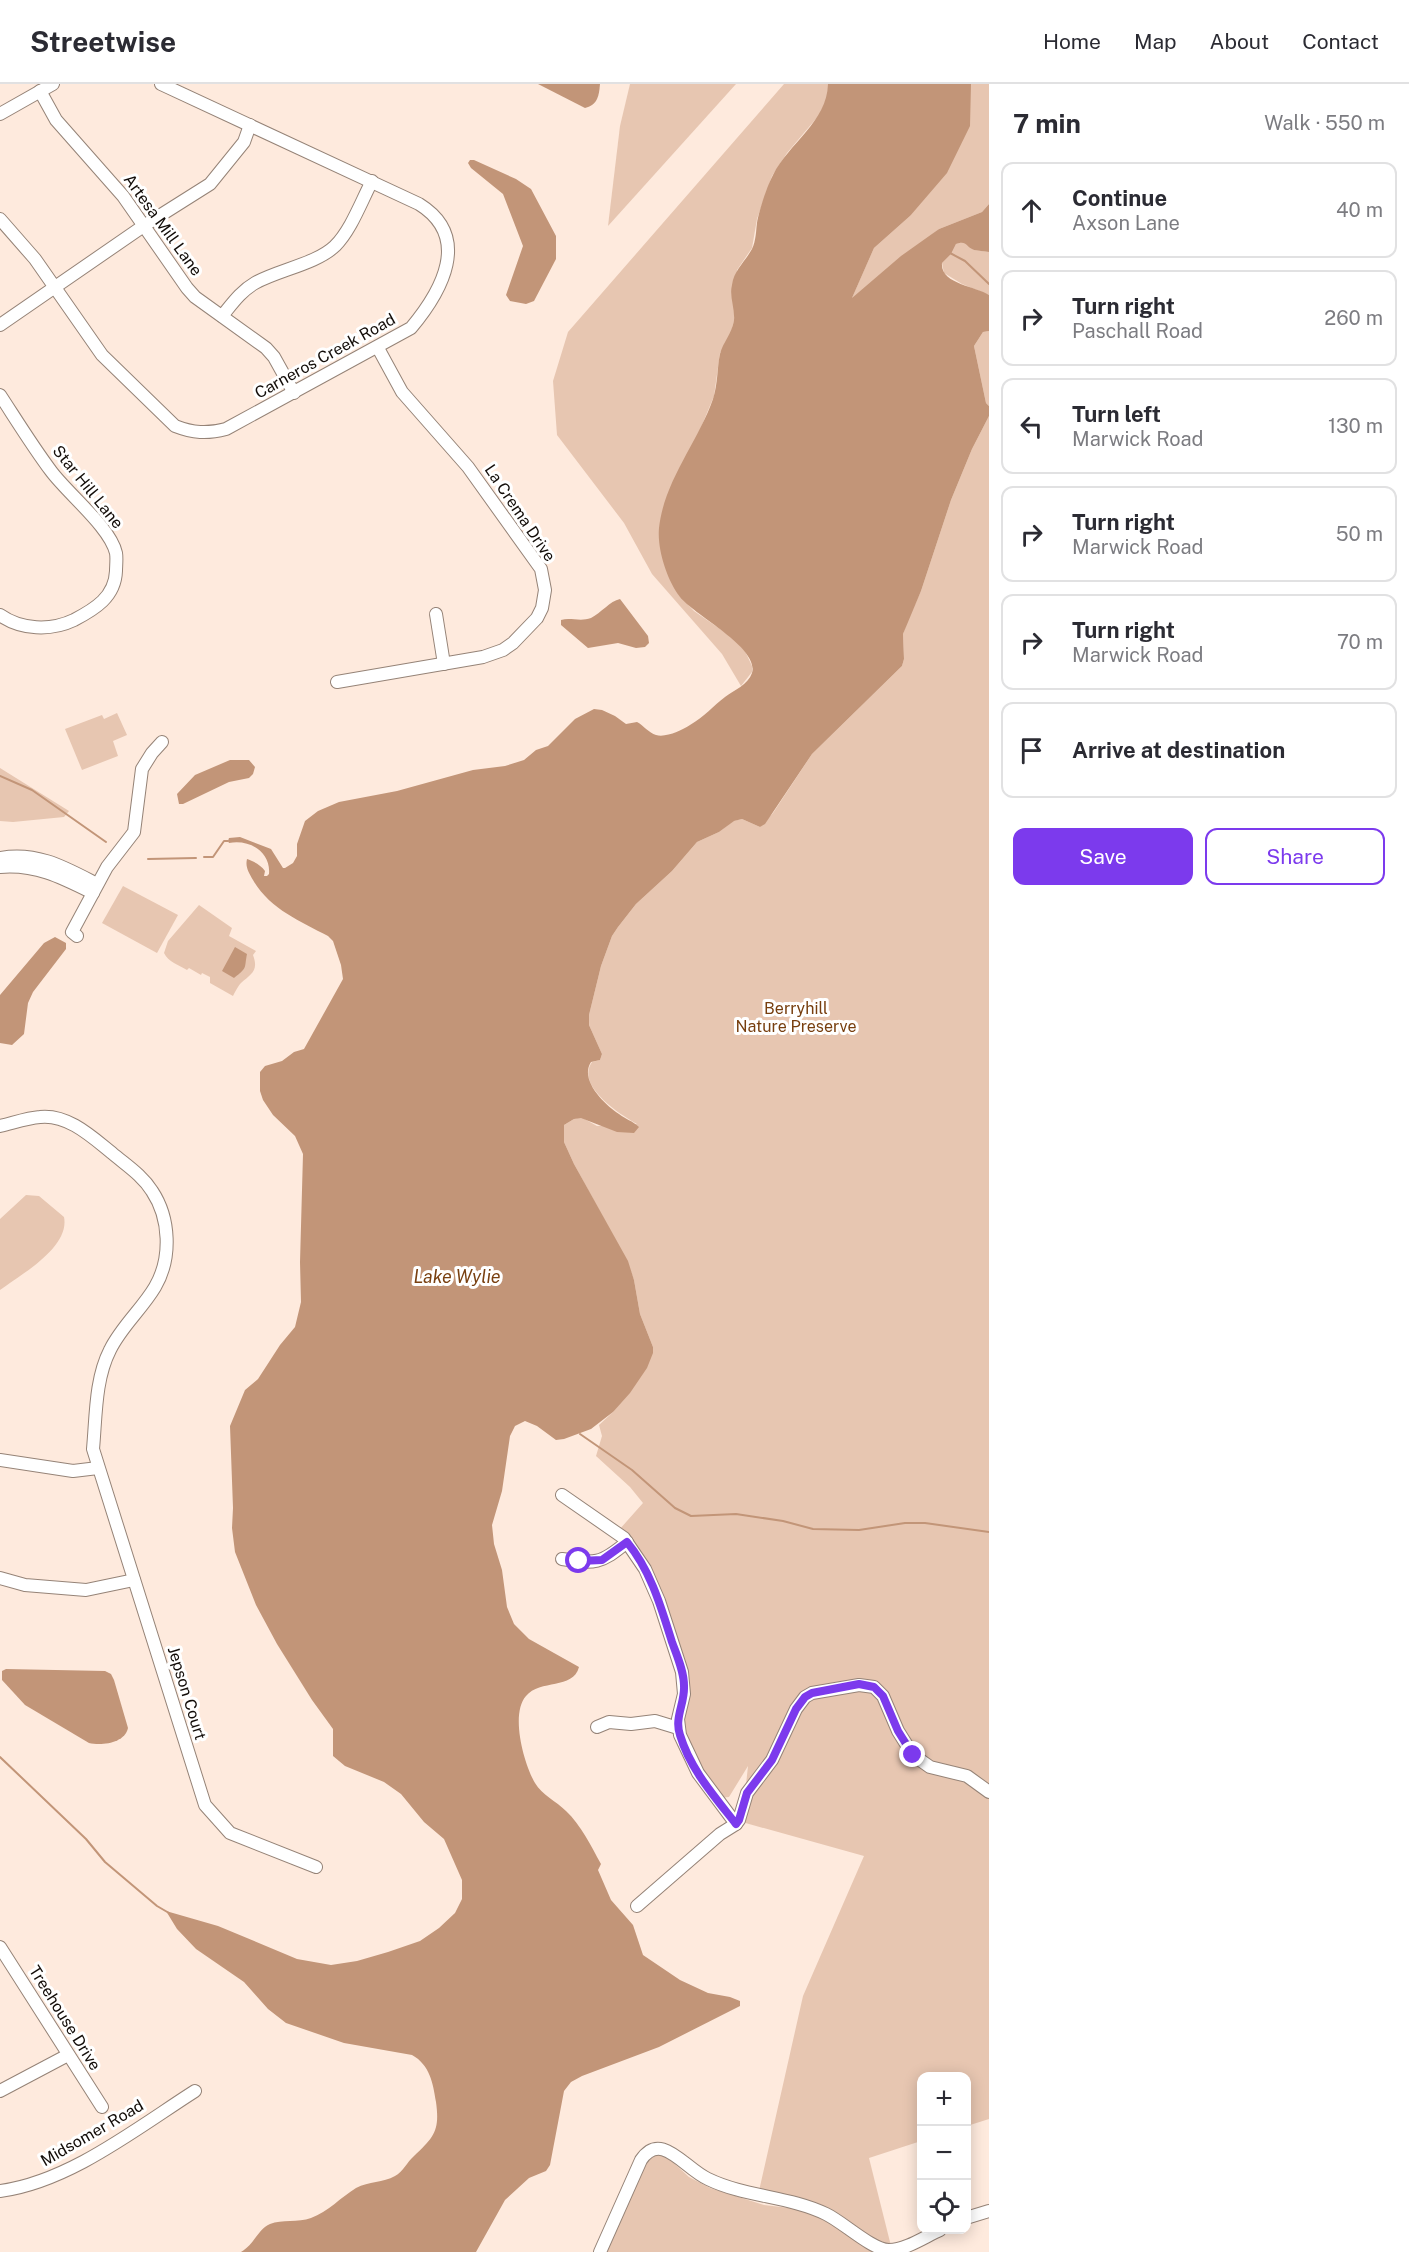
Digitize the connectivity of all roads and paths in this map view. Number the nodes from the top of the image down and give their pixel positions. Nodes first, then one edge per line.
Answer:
1 (53, 84) edge
2 (161, 84) edge
3 (40, 91) junction
4 (0, 114) edge
5 (250, 125) junction
6 (372, 181) junction
7 (0, 219) edge
8 (145, 225) junction
9 (55, 287) junction
10 (222, 316) junction
11 (0, 325) edge
12 (378, 348) junction
13 (294, 393) junction
14 (0, 396) edge
15 (436, 614) dead end
16 (0, 615) edge
17 (444, 664) junction
18 (337, 682) dead end
19 (162, 742) dead end
20 (0, 858) edge
21 (0, 867) edge
22 (95, 889) junction
23 (77, 936) dead end
24 (0, 1126) edge
25 (0, 1460) edge
26 (98, 1468) junction
27 (562, 1495) dead end
28 (627, 1542) junction
29 (562, 1558) dead end
30 (0, 1578) edge
31 (134, 1580) junction
32 (597, 1728) dead end
33 (678, 1728) junction
34 (989, 1792) edge
35 (736, 1824) junction
36 (316, 1867) dead end
37 (637, 1906) dead end
38 (0, 1947) edge
39 (68, 2055) junction
40 (0, 2091) edge
41 (195, 2091) dead end
42 (102, 2107) dead end
43 (0, 2192) edge
44 (989, 2211) edge
45 (971, 2216) edge
46 (929, 2234) edge
47 (600, 2252) edge

1 - 3 street
2 - 5 street, Carneros Creek Road
3 - 4 street
3 - 8 street, Artesa Mill Lane
5 - 6 street, Carneros Creek Road
5 - 8 street
6 - 10 street
6 - 12 street, Carneros Creek Road
7 - 9 street, Carneros Creek Road
8 - 9 street
8 - 10 street, Artesa Mill Lane
9 - 11 street
9 - 13 street, Carneros Creek Road
10 - 13 street, Artesa Mill Lane
12 - 13 street, Carneros Creek Road
12 - 17 street, La Crema Drive
14 - 16 street, Star Hill Lane
15 - 17 street
17 - 18 street, La Crema Drive
19 - 22 street
20 - 22 street
21 - 22 street
22 - 23 street
24 - 26 street, Jepson Court
25 - 26 street
26 - 31 street, Jepson Court
27 - 28 street
28 - 29 street
28 - 33 street
30 - 31 street
31 - 36 street, Jepson Court
32 - 33 street
33 - 35 street
34 - 35 street
35 - 37 street
38 - 39 street, Treehouse Drive
39 - 40 street
39 - 42 street, Treehouse Drive
41 - 43 street, Midsomer Road
44 - 45 street
46 - 47 street

